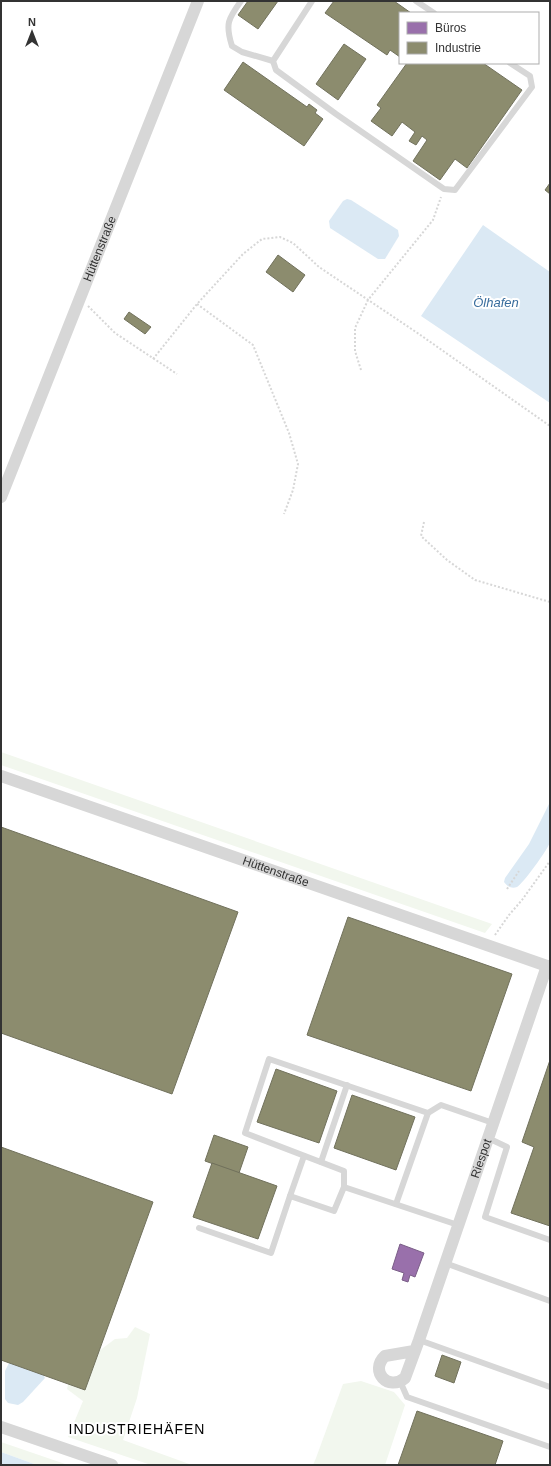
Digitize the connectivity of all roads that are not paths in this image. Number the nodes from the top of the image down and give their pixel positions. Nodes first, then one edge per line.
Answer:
1 (198, 1) edge
2 (241, 1) edge
3 (312, 1) edge
4 (416, 1) edge
5 (432, 12) edge
6 (273, 61) junction
7 (512, 64) edge
8 (1, 497) edge
9 (1, 776) edge
10 (548, 966) edge
11 (347, 1085) junction
12 (428, 1113) junction
13 (493, 1123) junction
14 (488, 1138) junction
15 (304, 1156) junction
16 (320, 1162) junction
17 (344, 1187) junction
18 (290, 1196) junction
19 (396, 1204) junction
20 (458, 1225) junction
21 (199, 1228) dead end
22 (550, 1240) edge
23 (445, 1263) junction
24 (550, 1301) edge
25 (416, 1346) junction
26 (400, 1381) junction
27 (550, 1387) edge
28 (1, 1427) edge
29 (550, 1447) edge
30 (112, 1465) edge

1 - 8 street, Hüttenstraße
2 - 6 lane
3 - 6 lane
4 - 5 lane
6 - 7 lane
9 - 10 street, Hüttenstraße
10 - 13 street, Riespot
11 - 12 lane
11 - 15 lane
11 - 16 lane
12 - 13 lane
12 - 19 lane
13 - 14 street, Riespot
14 - 20 street, Riespot
14 - 22 lane
15 - 16 lane
15 - 18 lane
16 - 17 lane
17 - 18 lane
17 - 19 lane
18 - 21 lane
19 - 20 lane
20 - 23 street, Riespot
23 - 24 lane
23 - 25 street, Riespot
25 - 26 street, Riespot
25 - 26 street
25 - 27 lane
26 - 29 lane
28 - 30 street

